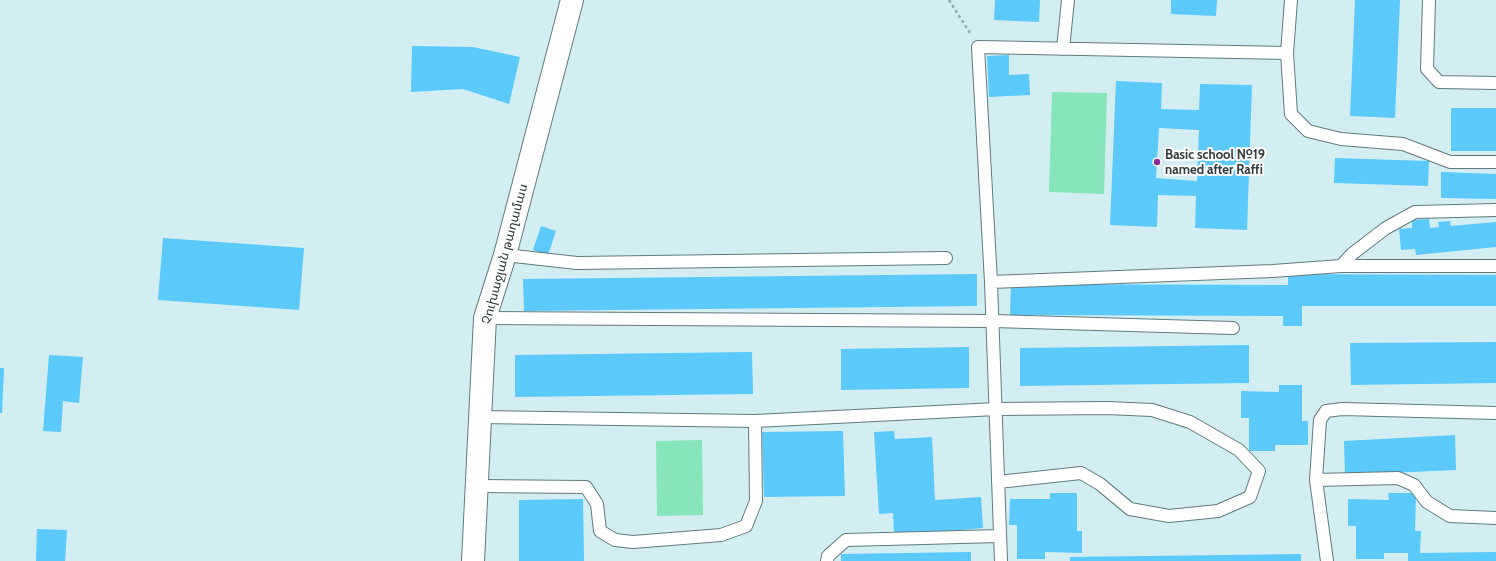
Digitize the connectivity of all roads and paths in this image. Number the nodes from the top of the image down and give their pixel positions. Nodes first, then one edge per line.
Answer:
1 (572, 0) edge
2 (949, 0) edge
3 (1068, 0) edge
4 (1291, 0) edge
5 (1429, 0) edge
6 (959, 16) dead end
7 (1063, 49) junction
8 (1287, 53) junction
9 (1496, 83) edge
10 (1496, 162) edge
11 (1496, 210) edge
12 (505, 255) junction
13 (946, 258) dead end
14 (1341, 266) junction
15 (1496, 266) edge
16 (992, 282) junction
17 (485, 318) junction
18 (993, 321) junction
19 (1233, 328) dead end
20 (996, 409) junction
21 (1496, 413) edge
22 (480, 417) junction
23 (755, 421) junction
24 (1316, 480) junction
25 (998, 482) junction
26 (477, 486) junction
27 (1496, 518) edge
28 (1000, 536) junction
29 (473, 561) edge
30 (827, 561) edge
31 (1001, 561) edge
32 (1327, 561) edge

1 - 12 street, Չուխաջյան թաղամաս
2 - 6 path
3 - 7 lane
4 - 8 lane
5 - 9 lane
7 - 8 lane
7 - 16 lane
8 - 10 lane
11 - 14 lane
12 - 13 lane
12 - 17 street, Չուխաջյան թաղամաս
14 - 15 lane
14 - 16 lane
16 - 18 lane
17 - 18 lane
17 - 22 street, Չուխաջյան թաղամաս
18 - 19 lane
18 - 20 lane
20 - 23 lane
20 - 25 lane
20 - 25 lane
21 - 24 lane
22 - 23 lane
22 - 26 street, Չուխաջյան թաղամաս
23 - 26 lane
24 - 27 lane
24 - 32 lane
25 - 28 lane
26 - 29 street, Չուխաջյան թաղամաս
28 - 30 lane
28 - 31 lane

